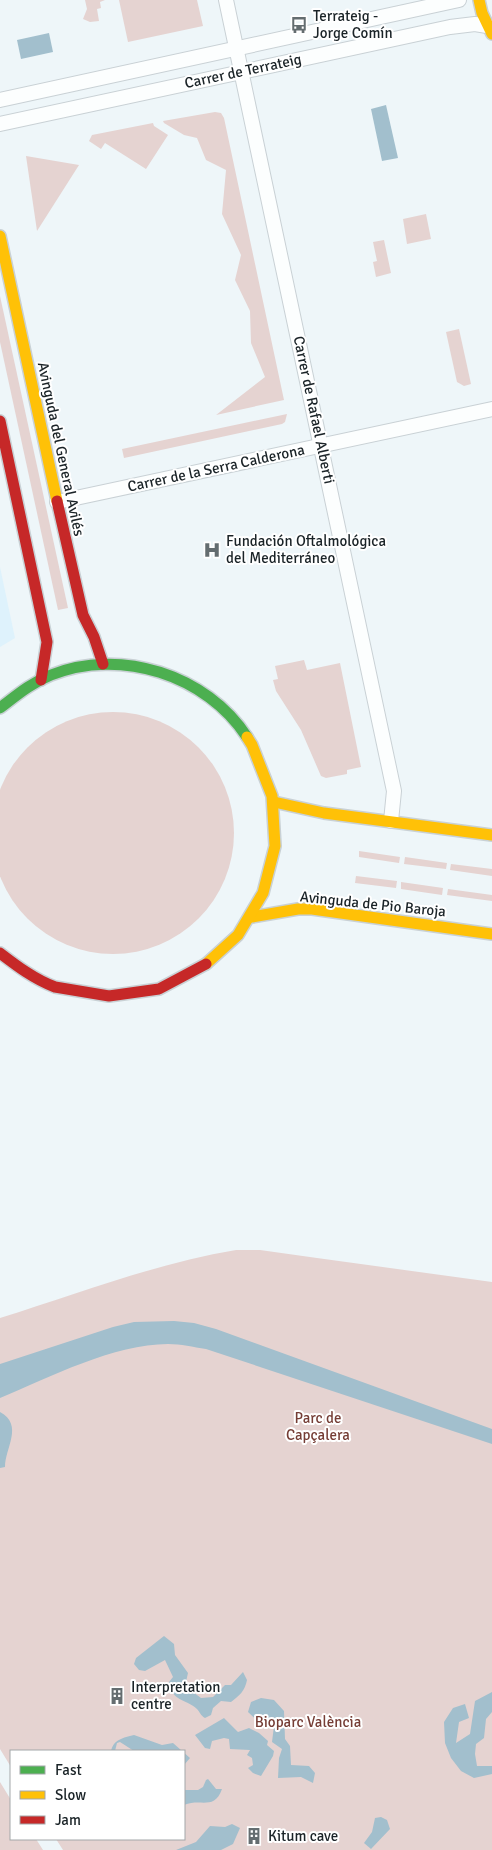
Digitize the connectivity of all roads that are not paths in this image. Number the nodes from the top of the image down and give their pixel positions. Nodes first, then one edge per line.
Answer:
1 (226, 0) edge
2 (459, 0) edge
3 (480, 0) edge
4 (491, 32) edge
5 (237, 49) junction
6 (242, 71) junction
7 (0, 100) edge
8 (0, 124) edge
9 (0, 236) edge
10 (492, 409) edge
11 (0, 421) edge
12 (322, 445) junction
13 (14, 488) junction
14 (0, 491) edge
15 (57, 502) junction
16 (103, 664) junction
17 (40, 680) junction
18 (22, 690) junction
19 (0, 692) edge
20 (0, 708) edge
21 (274, 802) junction
22 (390, 821) junction
23 (492, 835) edge
24 (252, 918) junction
25 (492, 934) edge
26 (0, 953) edge

1 - 5 street, Carrer de Rafael Alberti
2 - 5 street, Carrer de Terrateig
3 - 4 main road
4 - 6 street, Carrer de Terrateig
5 - 6 street, Carrer de Rafael Alberti
5 - 7 street, Carrer de Terrateig
6 - 8 street, Carrer de Terrateig
6 - 12 street, Carrer de Rafael Alberti
9 - 15 main road, Avinguda del General Avilés
10 - 12 street, Carrer de la Serra Calderona
11 - 13 main road
12 - 15 street, Carrer de la Serra Calderona
12 - 22 street, Carrer de Rafael Alberti
13 - 14 street
13 - 17 main road
15 - 16 main road, Avinguda del General Avilés
16 - 17 main road
16 - 21 main road
17 - 18 main road
18 - 19 main road
18 - 20 main road
21 - 22 main road
21 - 24 main road
22 - 23 main road
24 - 25 main road, Avinguda de Pio Baroja
24 - 26 main road

